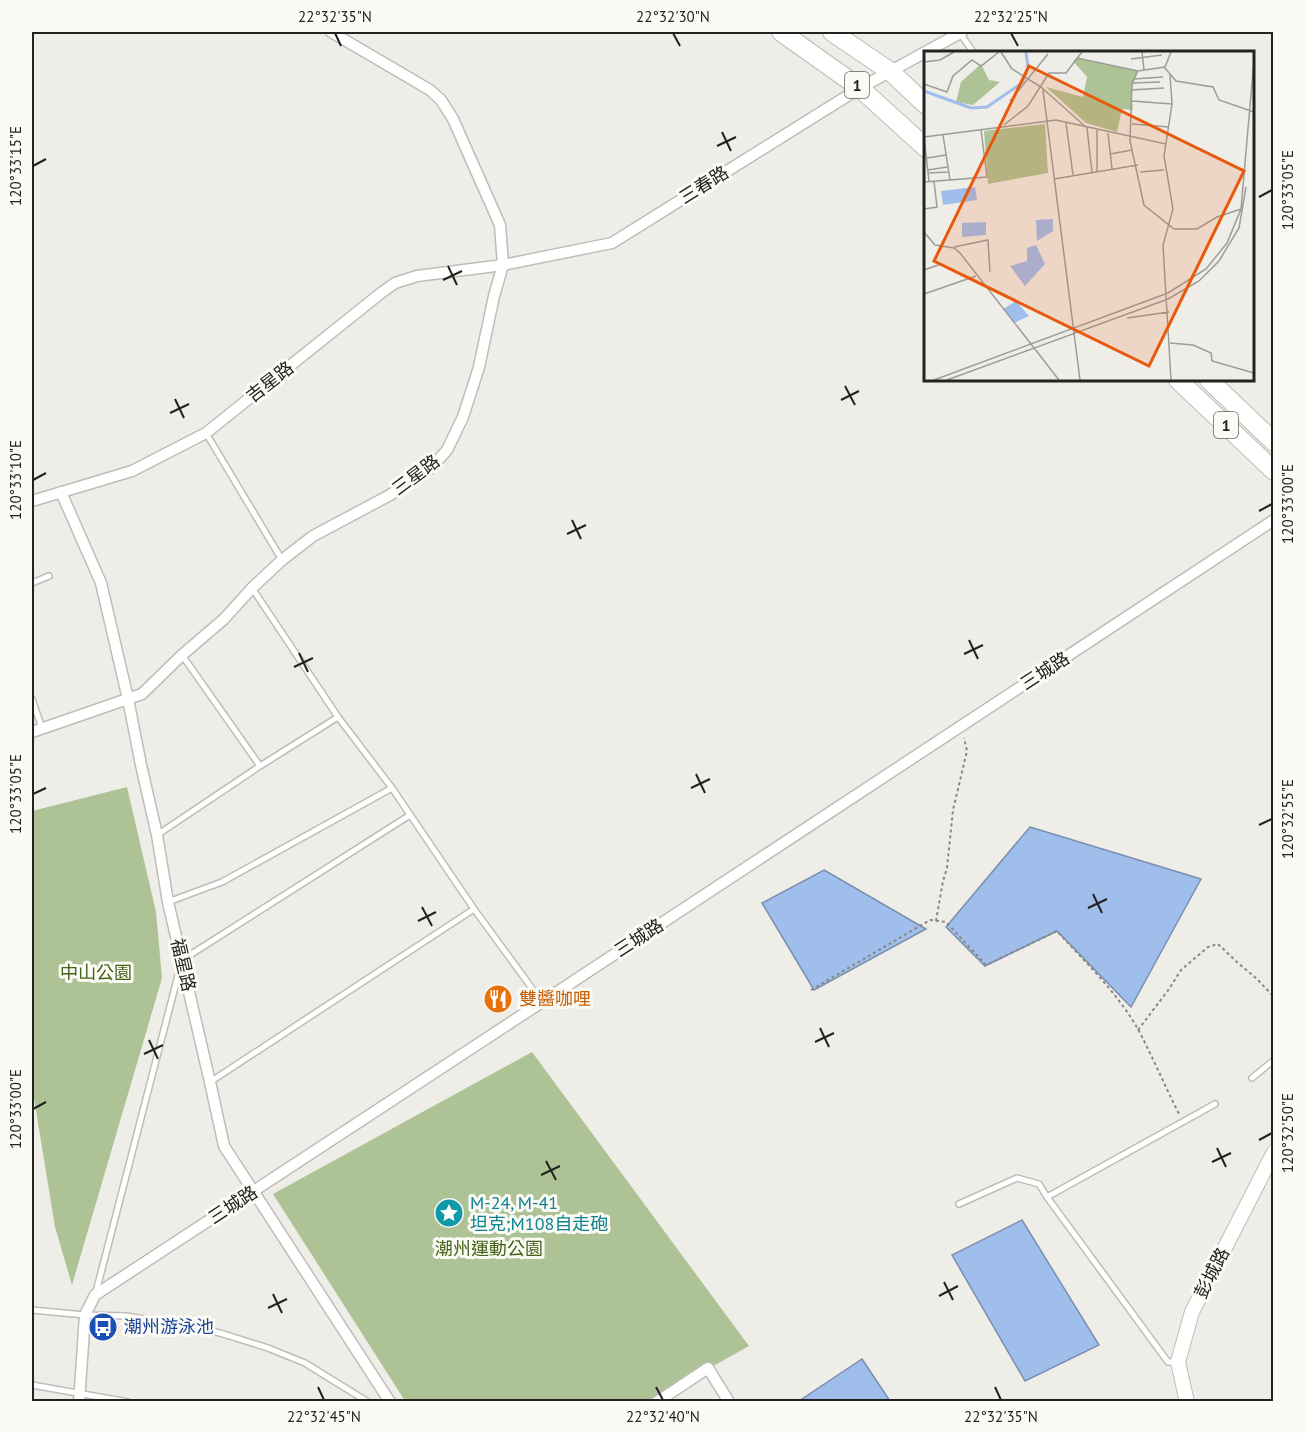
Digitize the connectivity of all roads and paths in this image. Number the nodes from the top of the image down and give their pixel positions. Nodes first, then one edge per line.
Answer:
1 (331, 32) edge
2 (781, 32) edge
3 (832, 32) edge
4 (961, 32) edge
5 (928, 51) edge
6 (972, 51) edge
7 (924, 53) edge
8 (891, 72) junction
9 (860, 88) junction
10 (924, 103) edge
11 (924, 146) edge
12 (503, 265) junction
13 (1179, 381) edge
14 (1210, 381) edge
15 (206, 433) junction
16 (1274, 442) edge
17 (1274, 471) edge
18 (61, 492) junction
19 (32, 501) edge
20 (1274, 520) edge
21 (282, 560) junction
22 (50, 576) dead end
23 (32, 583) edge
24 (252, 588) junction
25 (182, 655) junction
26 (32, 699) edge
27 (129, 699) junction
28 (338, 717) junction
29 (961, 726) junction
30 (37, 730) edge
31 (260, 766) junction
32 (392, 788) junction
33 (410, 815) junction
34 (157, 835) junction
35 (168, 902) junction
36 (474, 909) junction
37 (936, 921) junction
38 (182, 960) junction
39 (812, 990) dead end
40 (1274, 998) edge
41 (542, 1002) junction
42 (1138, 1030) junction
43 (1274, 1060) edge
44 (1252, 1078) dead end
45 (210, 1082) junction
46 (1215, 1104) dead end
47 (1182, 1122) junction
48 (1271, 1163) edge
49 (253, 1191) junction
50 (1047, 1197) junction
51 (959, 1204) dead end
52 (95, 1295) junction
53 (32, 1310) edge
54 (85, 1315) junction
55 (1178, 1362) junction
56 (32, 1385) edge
57 (79, 1397) edge
58 (128, 1401) edge
59 (369, 1401) edge
60 (390, 1401) edge
61 (657, 1401) edge
62 (729, 1401) edge
63 (1187, 1401) edge

1 - 12 street, 三星路
2 - 9 main road, 1
3 - 8 main road, 1
4 - 5 street, 三春路
4 - 6 lane
7 - 8 street, 三春路
8 - 9 street, 三春路
8 - 10 main road, 1
9 - 11 main road, 1
9 - 12 street, 三春路
12 - 15 street, 吉星路
12 - 21 street, 三星路
13 - 17 main road, 1
14 - 16 main road, 1
15 - 18 street, 吉星路
15 - 21 lane
18 - 19 street, 吉星路
18 - 27 street, 福星路
20 - 29 street, 三城路
21 - 24 street, 三星路
22 - 23 lane
24 - 25 street, 三星路
24 - 28 lane
25 - 27 street, 三星路
25 - 31 lane
26 - 30 lane
27 - 30 street, 三星路
27 - 34 street, 福星路
28 - 31 lane
28 - 32 lane
29 - 37 path
29 - 41 street, 三城路
31 - 34 lane
32 - 33 lane
32 - 35 lane
33 - 36 lane
33 - 38 lane
34 - 35 street, 福星路
35 - 38 street, 福星路
36 - 41 lane
36 - 45 lane
37 - 39 path
37 - 42 path
38 - 45 street, 福星路
38 - 52 lane
40 - 42 path
41 - 49 street, 三城路
42 - 47 path
43 - 44 lane
45 - 49 street, 福星路
46 - 47 lane
47 - 50 lane
48 - 55 street, 彭城路
49 - 52 street, 三城路
49 - 60 street, 福星路
50 - 51 lane
50 - 55 lane
52 - 54 street
53 - 54 lane
54 - 57 street
54 - 59 lane
55 - 63 street, 彭城路
56 - 57 lane
57 - 58 lane
61 - 62 street

